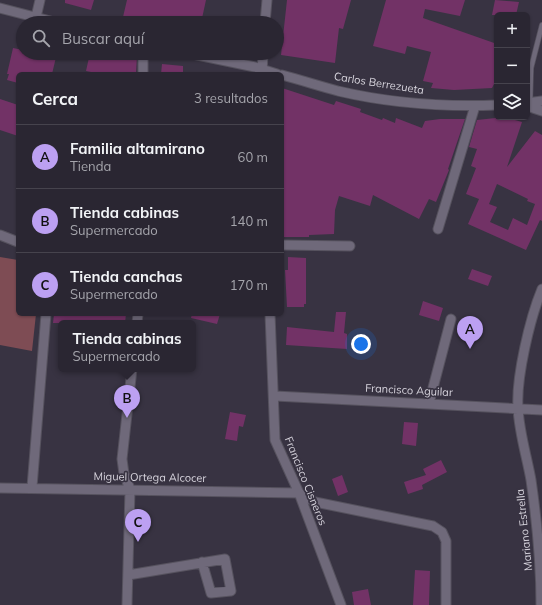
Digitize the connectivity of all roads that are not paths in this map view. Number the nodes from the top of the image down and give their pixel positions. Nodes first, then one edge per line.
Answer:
1 (40, 0) edge
2 (267, 0) edge
3 (0, 8) edge
4 (32, 16) edge
5 (36, 16) edge
6 (266, 16) edge
7 (542, 25) edge
8 (143, 60) edge
9 (215, 60) edge
10 (263, 60) edge
11 (143, 72) edge
12 (262, 72) edge
13 (284, 76) edge
14 (530, 86) edge
15 (542, 101) edge
16 (530, 104) edge
17 (494, 105) edge
18 (530, 105) edge
19 (475, 106) junction
20 (542, 111) edge
21 (438, 229) dead end
22 (0, 235) edge
23 (16, 241) edge
24 (284, 245) edge
25 (350, 246) dead end
26 (542, 289) edge
27 (46, 316) edge
28 (270, 316) edge
29 (451, 319) dead end
30 (132, 372) edge
31 (274, 396) junction
32 (429, 403) junction
33 (518, 408) junction
34 (542, 410) edge
35 (32, 487) junction
36 (0, 488) edge
37 (130, 489) junction
38 (298, 493) junction
39 (202, 562) dead end
40 (542, 568) edge
41 (128, 575) junction
42 (128, 605) edge
43 (341, 605) edge
44 (446, 605) edge
45 (541, 605) edge

1 - 5 street
2 - 6 street
3 - 4 street
7 - 14 lane
8 - 11 street
9 - 12 street
10 - 12 street
13 - 19 street, Carlos Berrezueta
15 - 16 street
17 - 19 street, Carlos Berrezueta
18 - 20 street
19 - 21 street
22 - 23 street
24 - 25 street
26 - 33 street, Mariano Estrella
27 - 35 street
28 - 31 street, Francisco Cisneros
29 - 32 street
30 - 37 street
31 - 32 street, Francisco Aguilar
31 - 38 street, Francisco Cisneros
32 - 33 street, Francisco Aguilar
33 - 34 street, Francisco Aguilar
33 - 40 street, Mariano Estrella
35 - 36 street, Miguel Ortega Alcocer
35 - 37 street, Miguel Ortega Alcocer
37 - 38 street, Miguel Ortega Alcocer
37 - 41 street
38 - 43 street, Francisco Cisneros
38 - 44 street
39 - 41 street
40 - 45 street, Mariano Estrella
41 - 42 street

